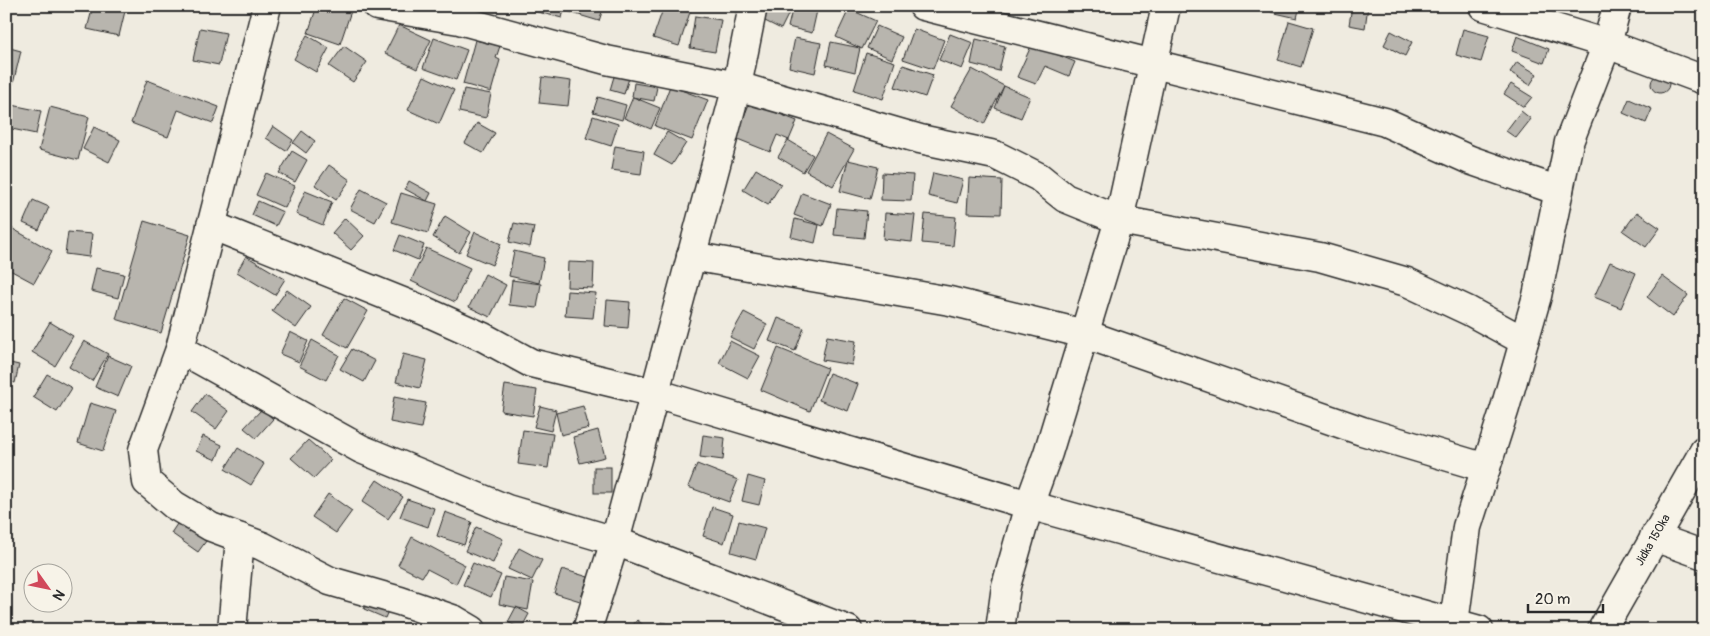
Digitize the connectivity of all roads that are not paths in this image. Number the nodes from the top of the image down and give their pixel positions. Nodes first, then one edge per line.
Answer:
1 (267, 6) edge
2 (377, 6) edge
3 (754, 6) edge
4 (923, 6) edge
5 (1166, 6) edge
6 (1483, 6) edge
7 (1617, 6) edge
8 (1607, 44) junction
9 (1154, 66) junction
10 (1704, 80) edge
11 (737, 86) junction
12 (1559, 191) junction
13 (1119, 220) junction
14 (211, 225) junction
15 (691, 256) junction
16 (1085, 334) junction
17 (1524, 341) junction
18 (180, 350) junction
19 (655, 393) junction
20 (1704, 451) edge
21 (1486, 468) junction
22 (1029, 504) junction
23 (1654, 537) junction
24 (240, 538) junction
25 (615, 541) junction
26 (1704, 555) edge
27 (1467, 626) edge
28 (232, 630) edge
29 (472, 630) edge
30 (587, 630) edge
31 (848, 630) edge
32 (1000, 630) edge
33 (1602, 630) edge

1 - 14 street
2 - 11 street
3 - 11 street
4 - 9 street
5 - 9 street
6 - 8 street
7 - 8 street
8 - 10 street
8 - 12 street
9 - 12 street
9 - 13 street
11 - 13 street
11 - 15 street
12 - 17 street
13 - 16 street
13 - 17 street
14 - 18 street
14 - 19 street
15 - 16 street
15 - 19 street
16 - 21 street
16 - 22 street
17 - 21 street
18 - 24 street
18 - 25 street
19 - 22 street
19 - 25 street
20 - 23 street, Jidka 150ka
21 - 27 street
22 - 27 street
22 - 32 street
23 - 26 street
23 - 33 street, Jidka 150ka
24 - 28 street
24 - 29 street
25 - 30 street
25 - 31 street

